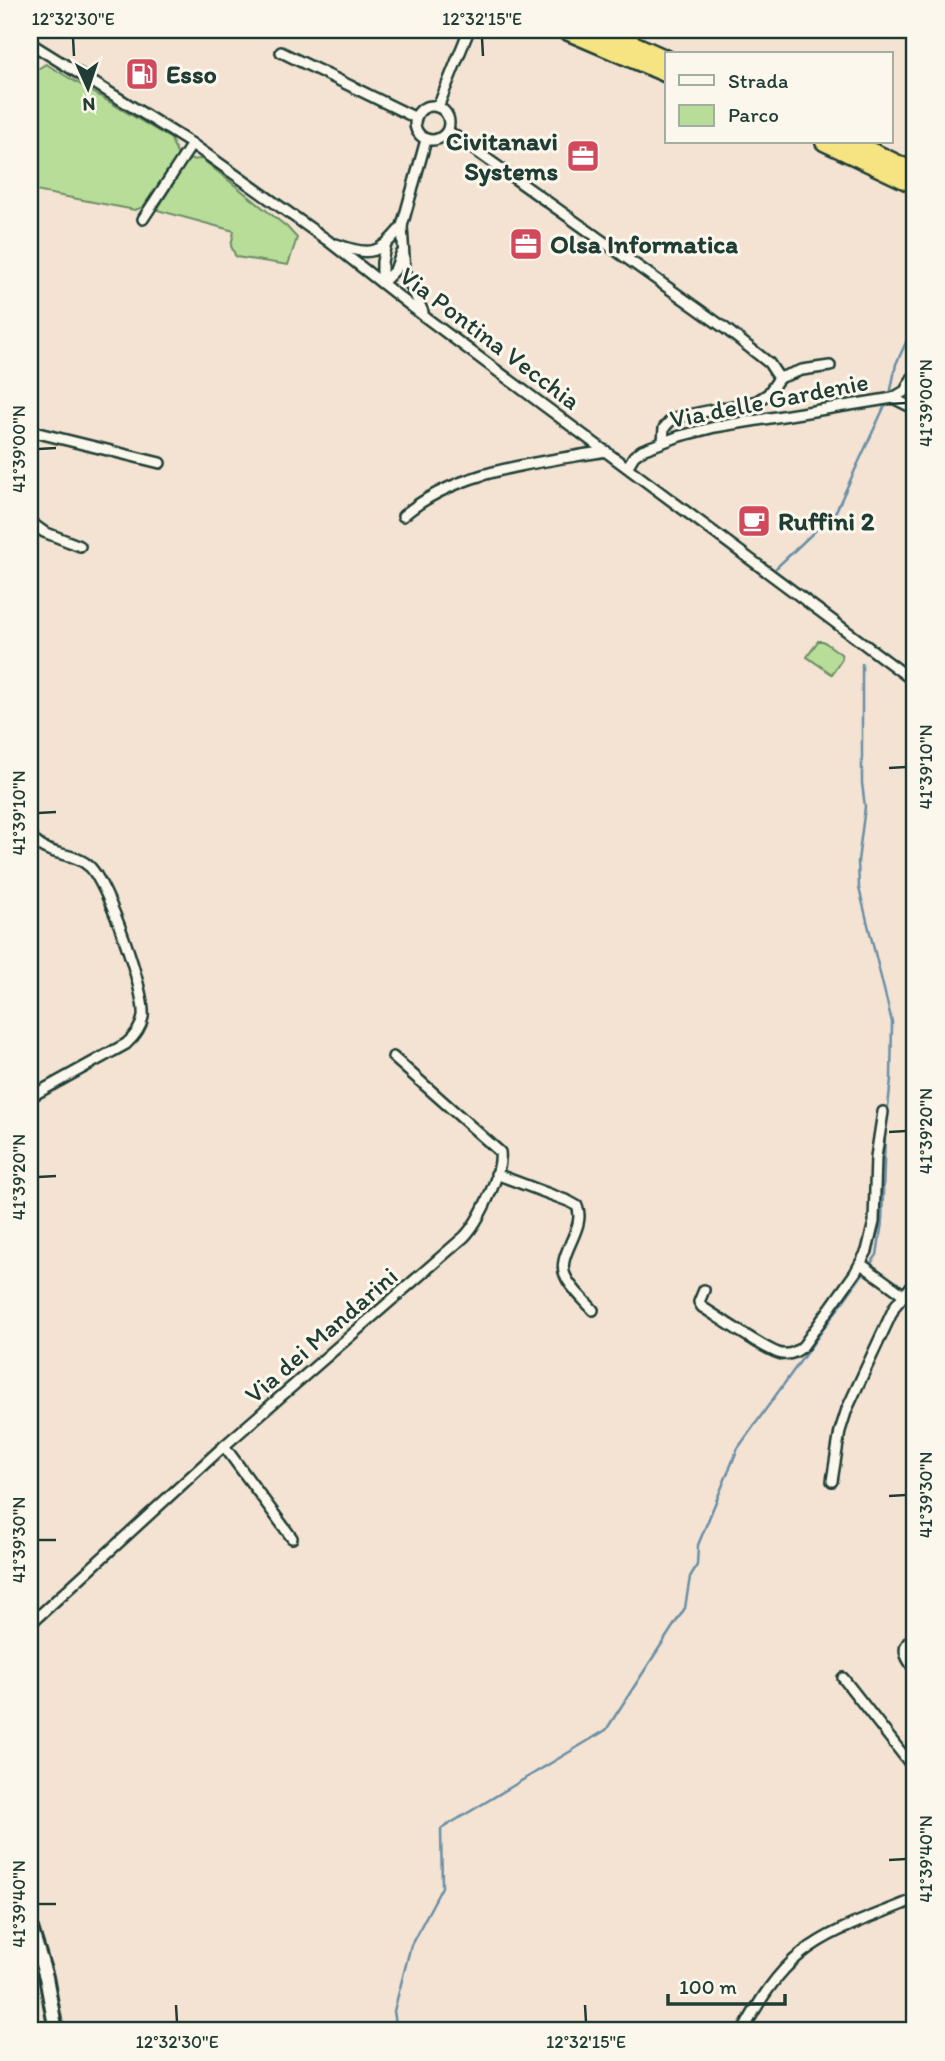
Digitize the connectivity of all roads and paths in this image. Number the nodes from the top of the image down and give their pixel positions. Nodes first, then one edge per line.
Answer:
1 (469, 30) edge
2 (564, 30) edge
3 (601, 30) edge
4 (30, 43) edge
5 (281, 52) dead end
6 (665, 58) edge
7 (665, 73) edge
8 (438, 107) junction
9 (416, 118) junction
10 (448, 131) junction
11 (426, 140) junction
12 (192, 144) junction
13 (828, 144) edge
14 (856, 144) edge
15 (915, 172) edge
16 (915, 185) edge
17 (143, 219) dead end
18 (402, 226) junction
19 (327, 240) junction
20 (385, 247) junction
21 (403, 248) junction
22 (382, 283) junction
23 (425, 317) junction
24 (830, 366) dead end
25 (915, 373) edge
26 (779, 378) junction
27 (893, 398) junction
28 (915, 410) edge
29 (30, 431) edge
30 (663, 442) junction
31 (606, 451) junction
32 (160, 463) dead end
33 (628, 466) junction
34 (403, 516) dead end
35 (30, 522) edge
36 (80, 546) dead end
37 (915, 682) edge
38 (30, 835) edge
39 (393, 1057) dead end
40 (30, 1097) edge
41 (883, 1112) dead end
42 (496, 1174) junction
43 (861, 1264) junction
44 (915, 1282) edge
45 (704, 1290) dead end
46 (904, 1295) junction
47 (593, 1310) dead end
48 (224, 1447) junction
49 (832, 1481) dead end
50 (292, 1538) dead end
51 (30, 1624) edge
52 (915, 1636) edge
53 (915, 1670) edge
54 (843, 1678) dead end
55 (915, 1770) edge
56 (915, 1899) edge
57 (30, 1925) edge
58 (56, 2031) edge
59 (743, 2031) edge

1 - 8 street
2 - 7 highway
3 - 6 highway
4 - 12 street, Via Pontina Vecchia
5 - 9 street
8 - 9 street
8 - 10 street
9 - 11 street
10 - 11 street
10 - 26 street
11 - 18 street
12 - 17 street
12 - 19 street, Via Pontina Vecchia
13 - 16 highway
14 - 15 highway
18 - 20 street
18 - 21 street
19 - 20 street
19 - 22 street, Via Pontina Vecchia
20 - 22 street
21 - 22 street
21 - 23 street
22 - 23 street, Via Pontina Vecchia
23 - 31 street, Via Pontina Vecchia
24 - 26 street
25 - 27 street, Via delle Gardenie
26 - 30 street
27 - 28 street
27 - 30 street, Via delle Gardenie
29 - 32 street
30 - 33 street, Via delle Gardenie
31 - 33 street, Via Pontina Vecchia
31 - 34 street
33 - 37 street, Via Pontina Vecchia
35 - 36 street
38 - 40 street
39 - 42 street
41 - 43 street
42 - 47 street
42 - 48 street, Via dei Mandarini
43 - 45 street
43 - 46 street
44 - 46 street
46 - 49 street
48 - 50 street
48 - 51 street, Via dei Mandarini
52 - 53 street
54 - 55 street
56 - 59 street
57 - 58 main road

